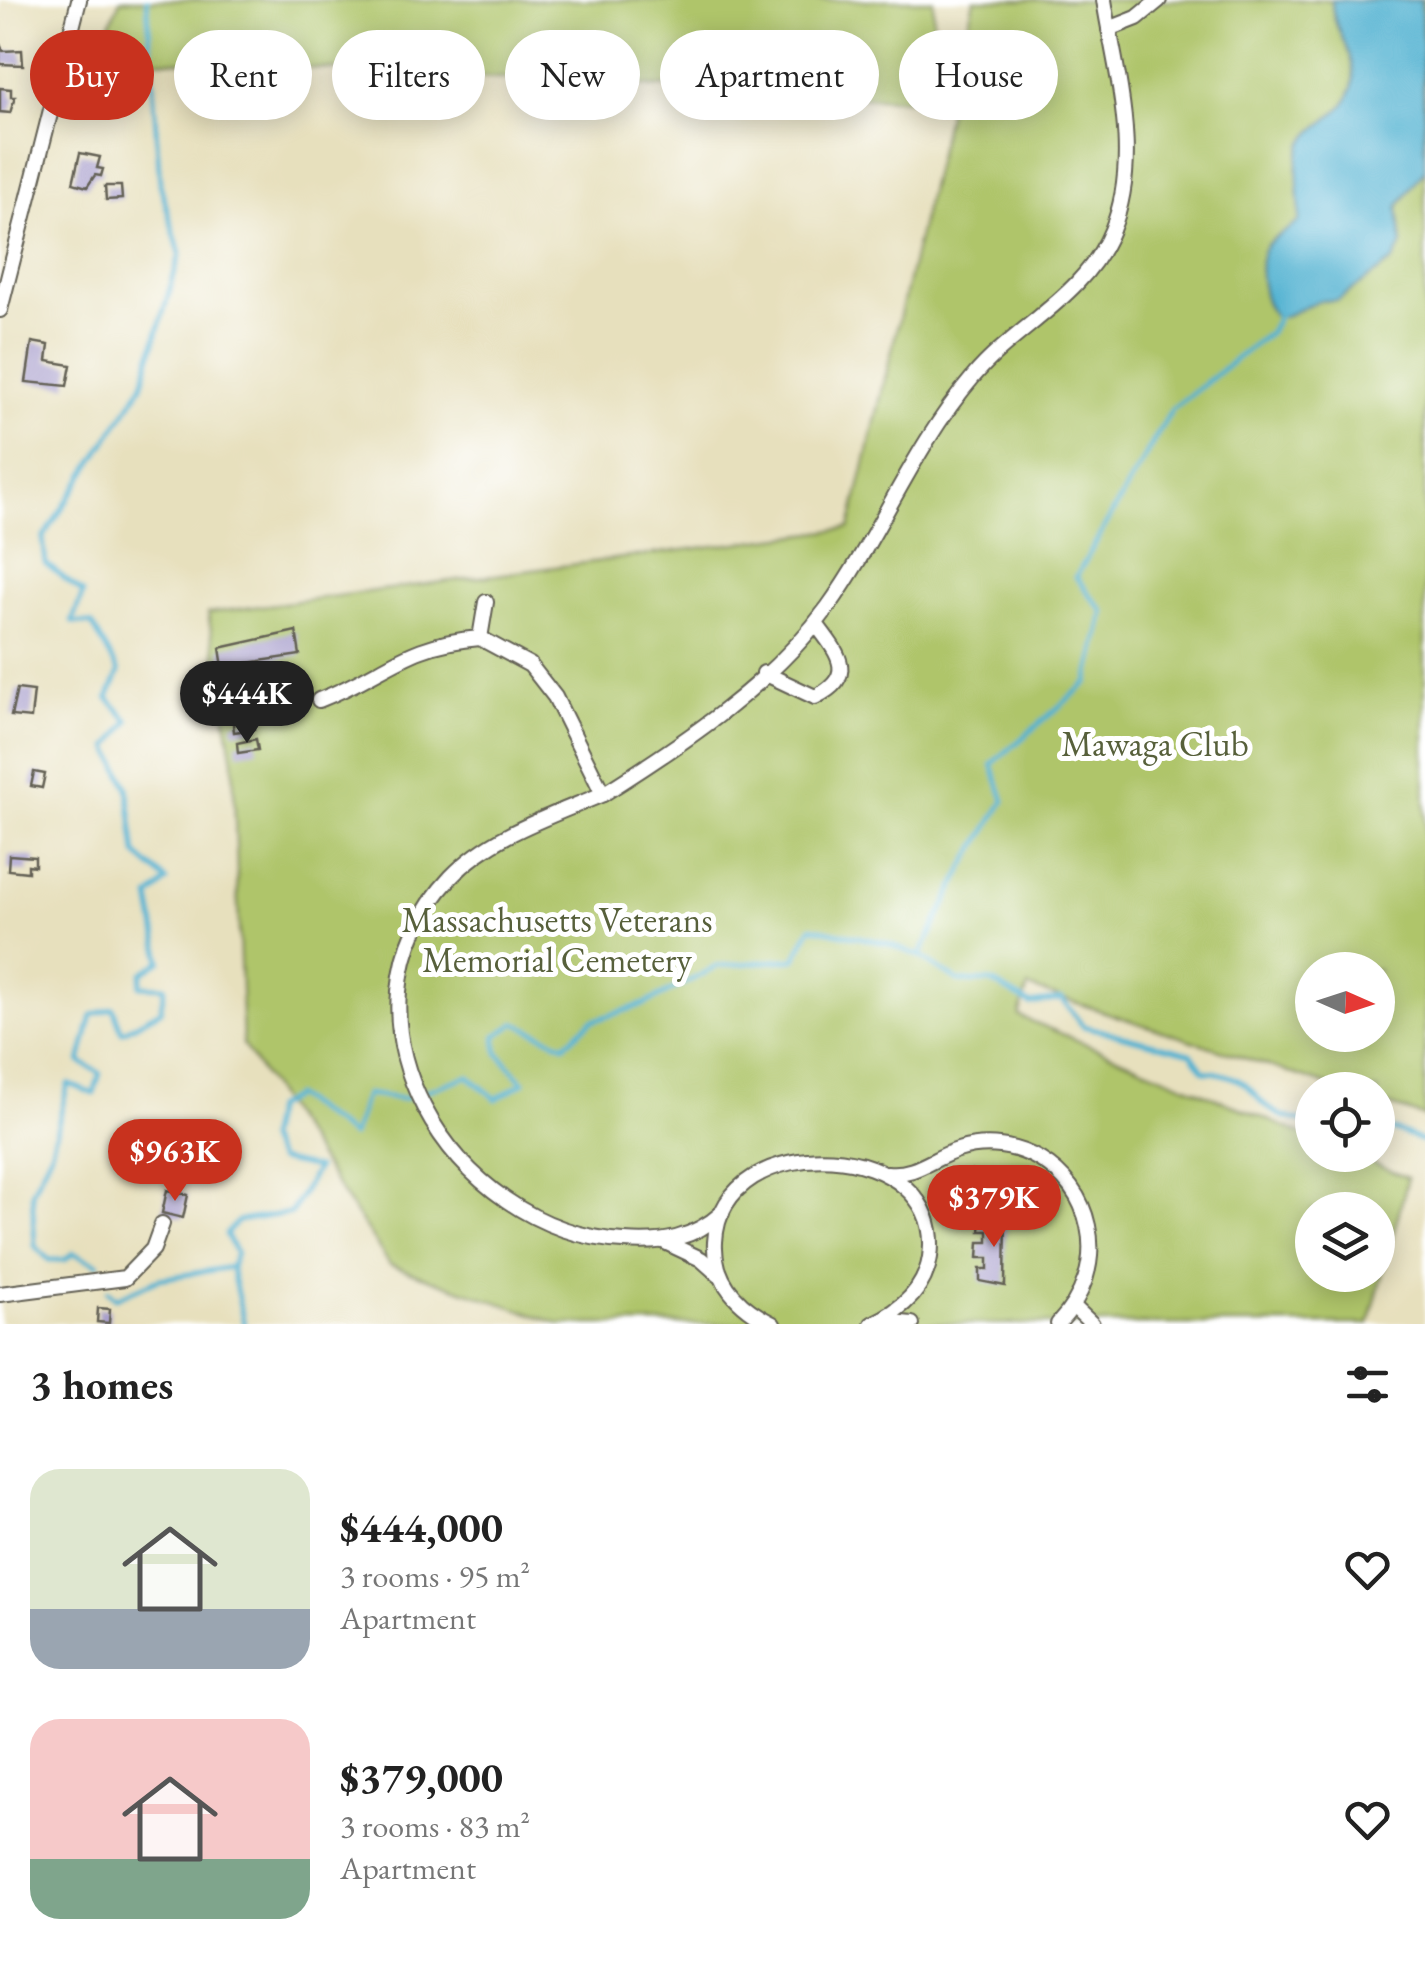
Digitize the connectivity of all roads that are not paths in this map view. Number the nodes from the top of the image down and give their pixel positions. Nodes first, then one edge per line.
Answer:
1 (78, 0) edge
2 (1104, 0) edge
3 (1159, 0) edge
4 (1109, 29) junction
5 (0, 310) edge
6 (486, 602) dead end
7 (816, 624) junction
8 (480, 638) junction
9 (764, 674) junction
10 (319, 700) dead end
11 (603, 794) junction
12 (881, 1172) junction
13 (722, 1213) junction
14 (162, 1224) dead end
15 (664, 1242) junction
16 (722, 1278) junction
17 (0, 1294) edge
18 (1073, 1306) junction
19 (876, 1322) edge
20 (774, 1324) edge
21 (912, 1324) edge
22 (1058, 1324) edge
23 (1092, 1324) edge

1 - 5 street
2 - 4 street
3 - 4 street
4 - 7 street
6 - 8 street
7 - 9 street
7 - 9 street
8 - 10 street
8 - 11 street
9 - 11 street
11 - 15 street
12 - 13 street
12 - 18 street
12 - 19 street
13 - 15 street
13 - 16 street
14 - 17 street
15 - 16 street
16 - 20 street
18 - 22 street
18 - 23 street
19 - 21 street

